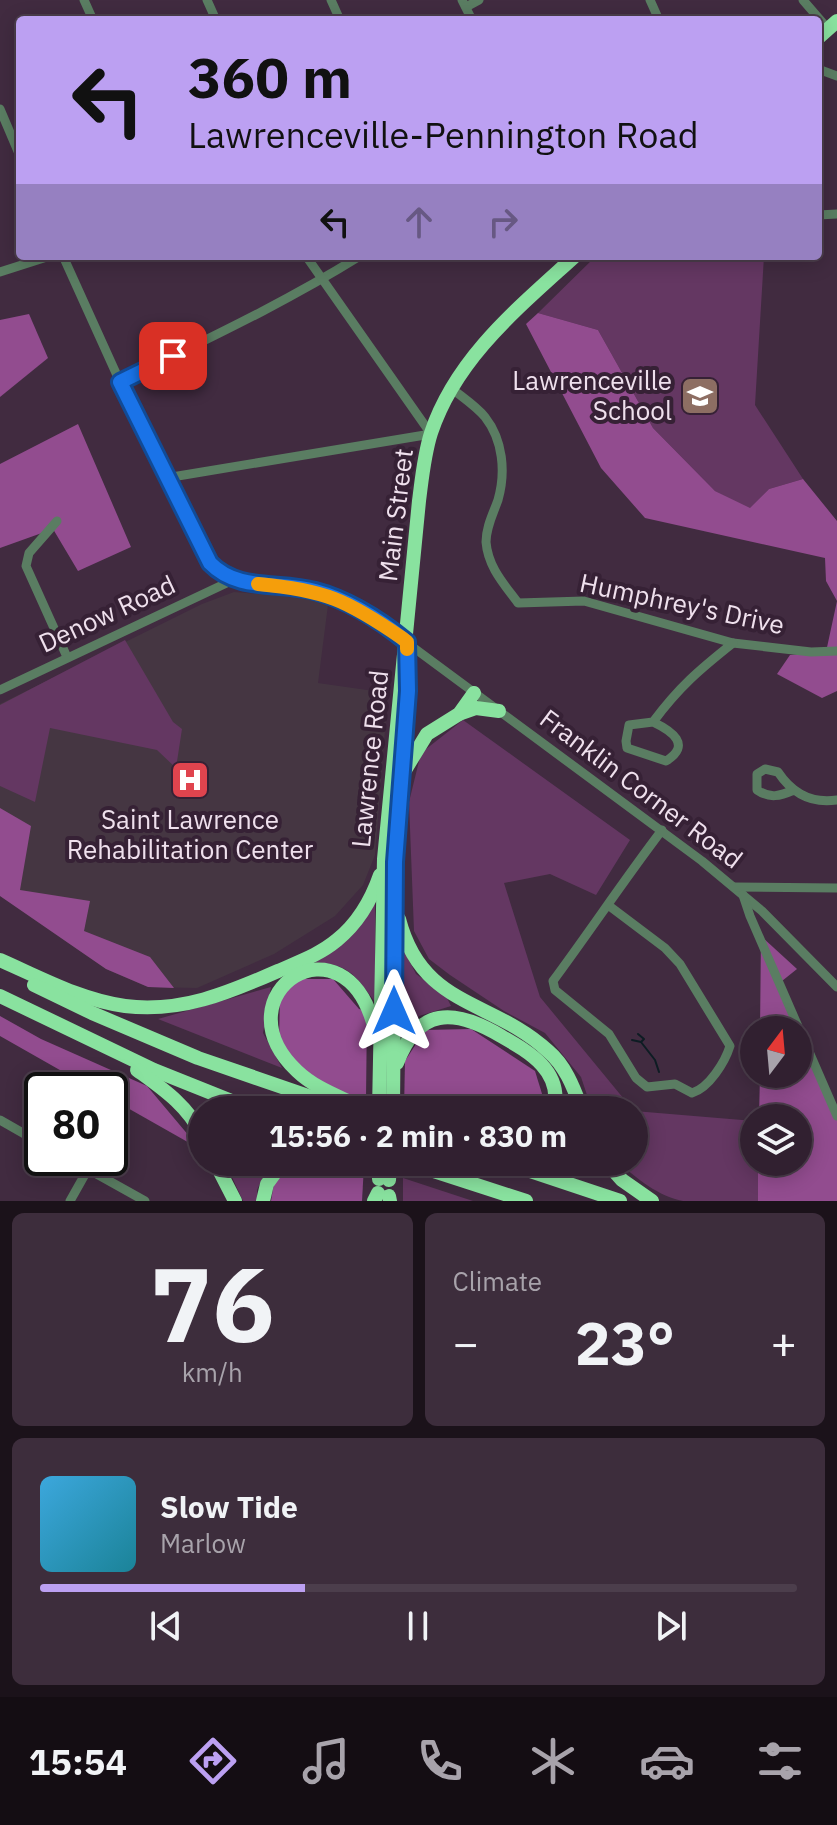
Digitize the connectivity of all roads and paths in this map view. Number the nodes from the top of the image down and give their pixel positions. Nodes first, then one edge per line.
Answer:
1 (479, 0) edge
2 (803, 0) edge
3 (464, 4) edge
4 (817, 16) edge
5 (0, 109) edge
6 (16, 147) edge
7 (38, 260) edge
8 (65, 260) edge
9 (309, 260) edge
10 (354, 260) edge
11 (571, 260) edge
12 (0, 272) edge
13 (322, 280) junction
14 (120, 382) junction
15 (451, 388) junction
16 (431, 434) junction
17 (166, 478) junction
18 (57, 521) dead end
19 (233, 580) junction
20 (407, 642) junction
21 (733, 643) junction
22 (837, 651) edge
23 (67, 657) junction
24 (0, 690) edge
25 (474, 693) junction
26 (499, 711) junction
27 (459, 714) junction
28 (653, 722) junction
29 (403, 774) junction
30 (794, 790) dead end
31 (837, 800) edge
32 (662, 830) junction
33 (390, 861) junction
34 (734, 887) junction
35 (837, 888) edge
36 (743, 895) junction
37 (608, 905) junction
38 (0, 963) edge
39 (837, 987) edge
40 (0, 996) edge
41 (111, 1051) junction
42 (380, 1054) junction
43 (394, 1071) junction
44 (220, 1096) edge
45 (308, 1096) edge
46 (336, 1096) edge
47 (379, 1096) edge
48 (394, 1096) edge
49 (554, 1096) edge
50 (576, 1096) edge
51 (188, 1112) edge
52 (837, 1116) edge
53 (0, 1120) edge
54 (24, 1134) edge
55 (84, 1176) edge
56 (100, 1176) edge
57 (222, 1176) edge
58 (271, 1176) edge
59 (444, 1176) edge
60 (449, 1176) edge
61 (545, 1176) edge
62 (619, 1176) edge
63 (70, 1201) edge
64 (145, 1201) edge
65 (235, 1201) edge
66 (263, 1201) edge
67 (499, 1201) edge
68 (526, 1201) edge
69 (620, 1201) edge
70 (652, 1201) edge

1 - 3 street
2 - 4 street
5 - 6 street
7 - 12 street
8 - 14 street
9 - 13 street
10 - 13 street
11 - 15 highway, Main Street
13 - 14 street
13 - 16 street
14 - 17 street
15 - 16 highway, Main Street
15 - 21 street, Humphrey's Drive
16 - 17 street
16 - 20 highway, Main Street
17 - 19 street
18 - 23 street
19 - 20 street, Franklin Corner Road
19 - 23 street, Denow Road
20 - 25 street, Franklin Corner Road
20 - 29 highway, Lawrence Road
20 - 33 highway, Lawrence Road
21 - 22 street, Humphrey's Drive
21 - 28 street
23 - 24 street, Denow Road
25 - 26 street, Franklin Corner Road
25 - 27 highway
26 - 27 highway
26 - 32 street, Franklin Corner Road
27 - 29 highway
28 - 28 street
29 - 33 highway, Lawrence Road
30 - 31 street
32 - 34 street, Franklin Corner Road
32 - 37 street
33 - 38 highway
33 - 42 highway, Lawrence Road
33 - 43 highway, Lawrence Road
33 - 50 highway
34 - 35 street
34 - 36 street, Franklin Corner Road
36 - 39 street, Franklin Corner Road
36 - 52 street
37 - 37 street
38 - 45 highway
40 - 41 highway
41 - 44 highway
41 - 51 highway
42 - 46 highway
42 - 47 highway, Lawrence Road
43 - 48 highway, Lawrence Road
43 - 49 highway
53 - 54 street
55 - 63 street
56 - 64 street
57 - 65 highway
58 - 66 highway
59 - 67 highway
60 - 68 highway
61 - 69 highway
62 - 70 highway

